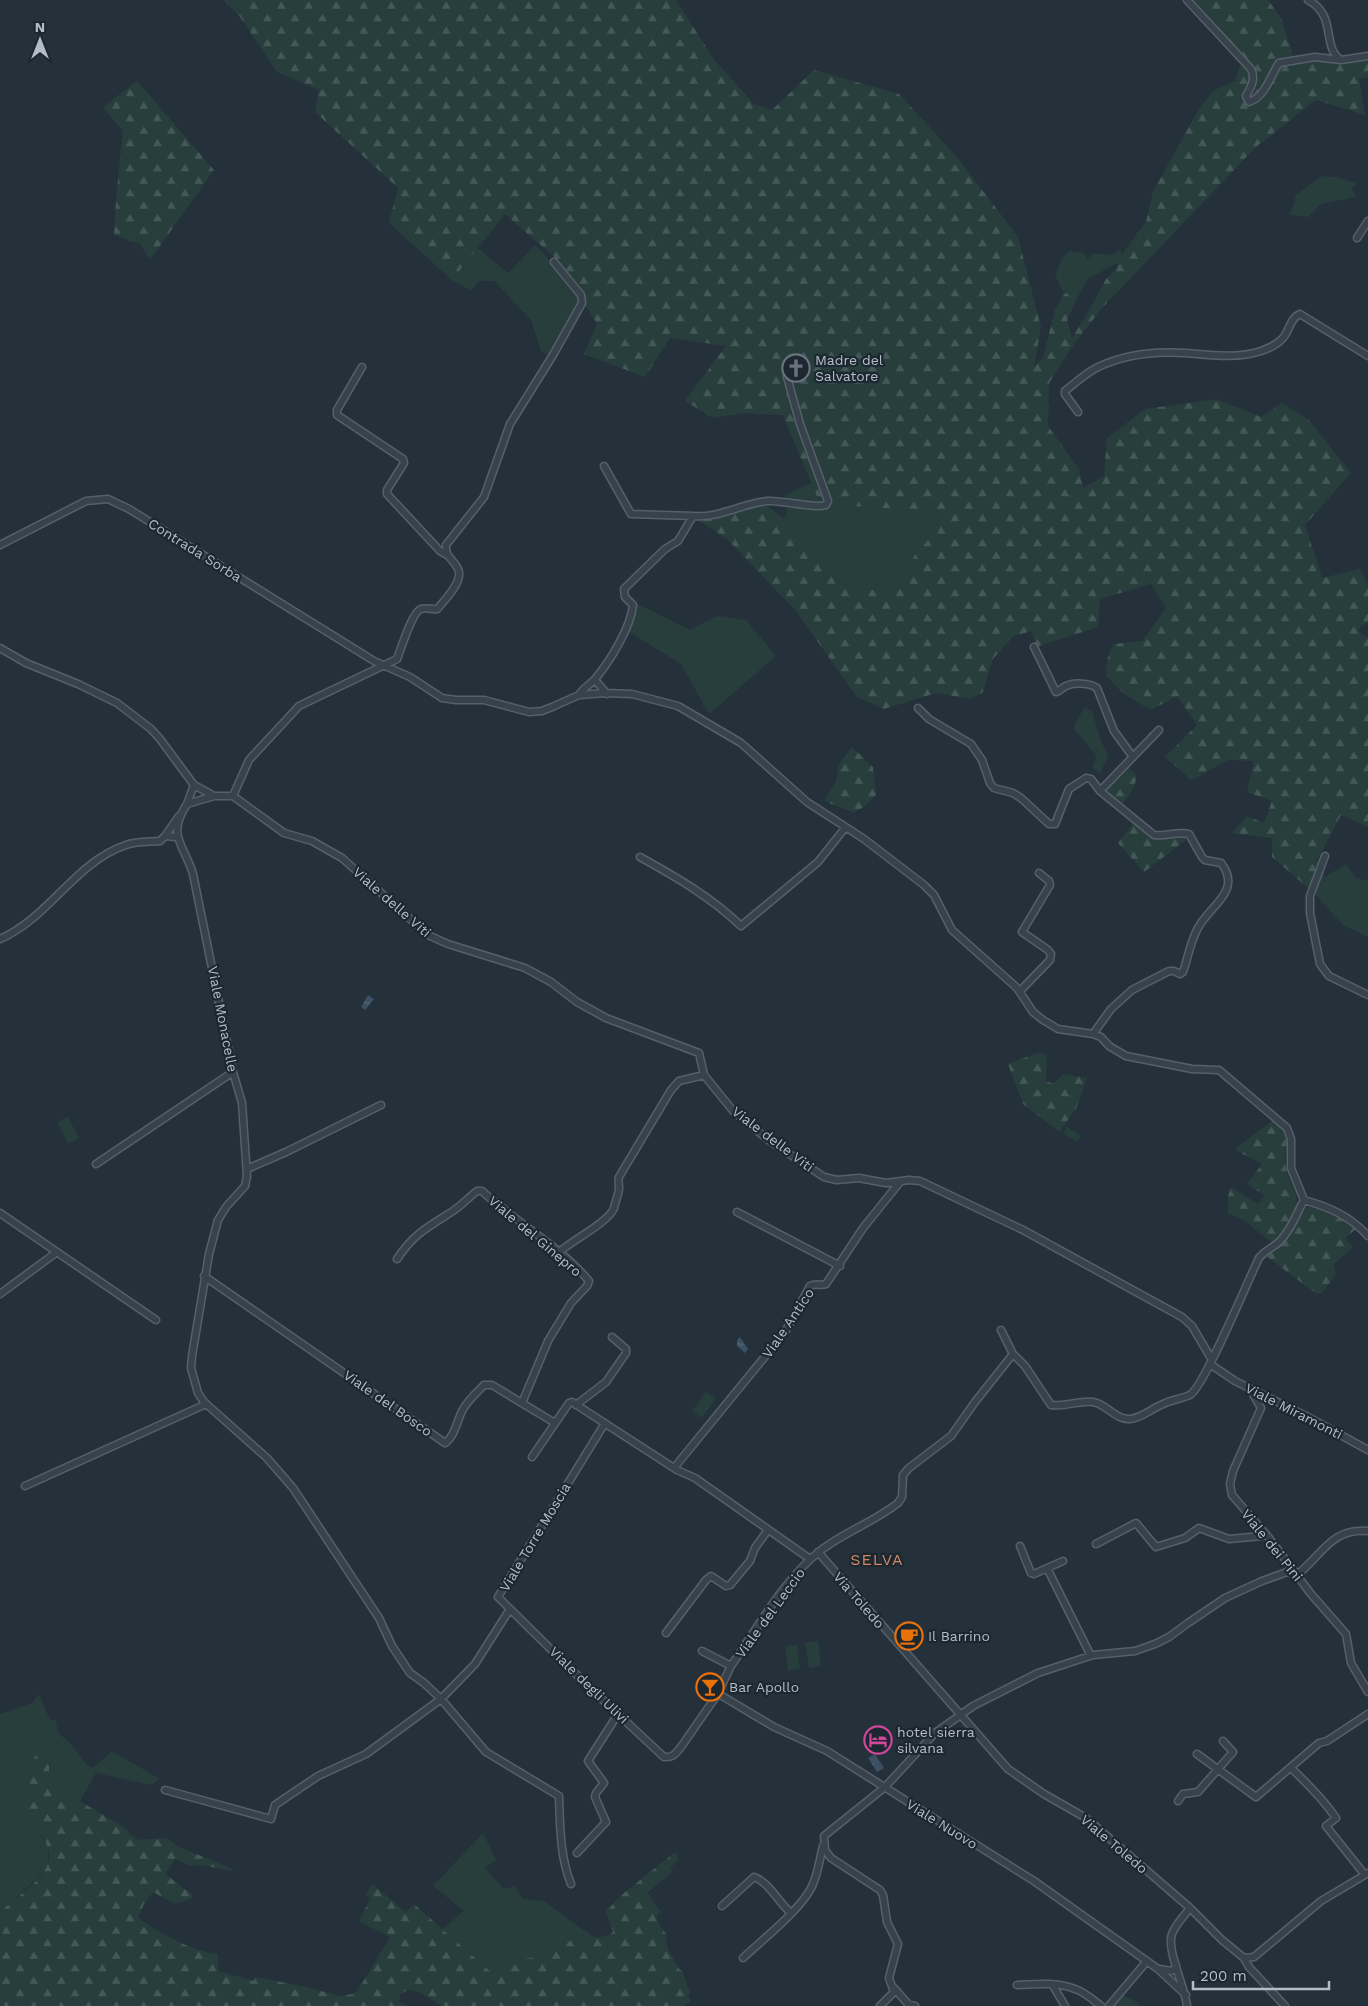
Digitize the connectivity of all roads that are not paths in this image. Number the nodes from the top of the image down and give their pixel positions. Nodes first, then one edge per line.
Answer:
1 (1187, 0) edge
2 (1308, 0) edge
3 (1368, 56) edge
4 (1341, 60) junction
5 (1368, 221) edge
6 (1357, 238) dead end
7 (554, 262) dead end
8 (1368, 356) edge
9 (362, 367) dead end
10 (787, 377) dead end
11 (1078, 412) dead end
12 (604, 466) dead end
13 (693, 516) junction
14 (0, 545) edge
15 (447, 555) junction
16 (0, 648) edge
17 (1034, 648) dead end
18 (383, 666) junction
19 (594, 680) junction
20 (607, 694) junction
21 (579, 695) junction
22 (918, 708) dead end
23 (1159, 730) dead end
24 (1133, 757) junction
25 (194, 785) junction
26 (1100, 791) junction
27 (214, 796) junction
28 (232, 796) junction
29 (187, 804) junction
30 (180, 815) junction
31 (845, 828) junction
32 (165, 836) junction
33 (176, 837) junction
34 (1326, 856) dead end
35 (640, 857) dead end
36 (1039, 873) dead end
37 (0, 939) edge
38 (1020, 991) junction
39 (1368, 994) edge
40 (1092, 1034) junction
41 (233, 1072) junction
42 (704, 1075) junction
43 (381, 1105) dead end
44 (96, 1164) dead end
45 (247, 1169) junction
46 (900, 1182) junction
47 (1304, 1200) junction
48 (737, 1212) dead end
49 (0, 1214) edge
50 (1368, 1236) edge
51 (56, 1252) junction
52 (558, 1253) junction
53 (397, 1259) dead end
54 (840, 1266) junction
55 (204, 1276) junction
56 (0, 1294) edge
57 (156, 1320) dead end
58 (1001, 1330) dead end
59 (612, 1337) dead end
60 (1013, 1354) junction
61 (1209, 1364) junction
62 (1250, 1389) junction
63 (522, 1403) junction
64 (206, 1404) junction
65 (576, 1405) junction
66 (555, 1422) junction
67 (605, 1423) junction
68 (1368, 1450) edge
69 (532, 1457) dead end
70 (674, 1468) junction
71 (25, 1486) dead end
72 (768, 1530) junction
73 (1368, 1531) edge
74 (1265, 1533) junction
75 (1096, 1544) dead end
76 (1020, 1546) dead end
77 (818, 1552) junction
78 (810, 1560) junction
79 (1063, 1561) dead end
80 (1047, 1568) junction
81 (1297, 1574) junction
82 (510, 1610) junction
83 (666, 1633) dead end
84 (702, 1651) dead end
85 (1091, 1656) junction
86 (731, 1666) junction
87 (1368, 1692) edge
88 (718, 1693) junction
89 (441, 1699) junction
90 (618, 1714) junction
91 (961, 1714) junction
92 (1368, 1714) edge
93 (1223, 1741) dead end
94 (1197, 1754) dead end
95 (669, 1758) joint
96 (1291, 1768) junction
97 (1218, 1769) junction
98 (885, 1787) junction
99 (165, 1790) dead end
100 (1178, 1801) dead end
101 (824, 1844) junction
102 (577, 1853) dead end
103 (1367, 1874) edge
104 (571, 1884) dead end
105 (722, 1906) dead end
106 (1190, 1908) junction
107 (790, 1912) junction
108 (743, 1958) dead end
109 (1244, 1958) junction
110 (1147, 1961) junction
111 (1176, 1965) junction
112 (1158, 1969) junction
113 (1167, 1972) junction
114 (1181, 1978) junction
115 (1171, 1980) junction
116 (1052, 1984) junction
117 (1017, 1985) dead end
118 (894, 1988) junction
119 (1186, 1995) junction
120 (880, 2006) edge
121 (915, 2006) edge
122 (1065, 2006) edge
123 (1101, 2006) edge
124 (1109, 2006) edge
125 (1187, 2006) edge
126 (1285, 2006) edge

1 - 4 street
2 - 4 street
3 - 4 street
5 - 6 street
7 - 15 street
8 - 11 street
9 - 15 street
10 - 13 street
12 - 13 street
13 - 19 street
14 - 18 street, Contrada Sorba
15 - 18 street
16 - 25 street
17 - 24 street
18 - 21 street, Contrada Sorba
18 - 28 street
19 - 20 street
19 - 21 street
20 - 21 street
20 - 31 street
22 - 26 street
23 - 24 street
24 - 26 street
25 - 27 street
25 - 29 street
26 - 40 street
27 - 28 street
27 - 29 street
28 - 42 street, Viale delle Viti
29 - 30 street
30 - 32 street
30 - 33 street
31 - 35 street
31 - 38 street
32 - 33 street
32 - 37 street
33 - 41 street, Viale Monacelle
34 - 39 street
36 - 38 street
38 - 40 street
40 - 47 street
41 - 44 street
41 - 45 street, Viale Monacelle
42 - 46 street, Viale delle Viti
42 - 52 street
43 - 45 street
45 - 55 street, Viale Monacelle
46 - 54 street, Viale Antico
46 - 61 street, Viale delle Viti
47 - 50 street
47 - 61 street
48 - 54 street
49 - 51 street
51 - 56 street
51 - 57 street
52 - 53 street, Viale del Ginepro
52 - 63 street, Viale del Ginepro
54 - 70 street, Viale Antico
55 - 63 street, Viale del Bosco
55 - 64 street, Viale Monacelle
58 - 60 street
59 - 65 street
60 - 61 street
60 - 77 street, Viale del Leccio
61 - 62 street, Viale Miramonti
62 - 68 street, Viale Miramonti
62 - 74 street, Viale dei Pini
63 - 66 street, Viale del Bosco
64 - 71 street
64 - 89 street
65 - 66 street
65 - 67 street
66 - 69 street
67 - 70 street
67 - 82 street, Viale Torre Moscia
70 - 72 street
72 - 78 street
72 - 83 street
73 - 81 street
74 - 75 street
74 - 81 street, Viale dei Pini
76 - 80 street
77 - 78 street, Viale del Leccio
77 - 91 street, Via Toledo
78 - 86 street, Viale del Leccio
79 - 80 street
80 - 85 street
81 - 85 street
81 - 87 street, Viale dei Pini
82 - 89 street, Viale Torre Moscia
82 - 90 street, Viale degli Ulivi
84 - 86 street, Viale del Leccio
85 - 91 street
86 - 88 street, Viale del Leccio
88 - 95 street, Viale del Leccio
88 - 98 street, Viale Nuovo
89 - 99 street, Viale Torre Moscia
89 - 104 street
90 - 95 street, Viale degli Ulivi
90 - 102 street
91 - 98 street
91 - 106 street, Viale Toledo
92 - 96 street
93 - 97 street
94 - 97 street
96 - 97 street
96 - 103 street
97 - 100 street
98 - 101 street
98 - 110 street, Viale Nuovo
101 - 107 street
101 - 118 street
103 - 109 street
105 - 107 street
106 - 109 street, Viale Toledo
106 - 111 street
107 - 108 street
109 - 126 street, Viale Toledo
110 - 112 street, Viale Nuovo
110 - 124 street
111 - 113 street
111 - 114 street
112 - 113 street, Viale Nuovo
112 - 115 street, Viale Nuovo
113 - 114 street, Viale Nuovo
114 - 115 street
114 - 119 street
115 - 119 street, Viale Nuovo
116 - 117 street
116 - 122 street
116 - 123 street
118 - 120 street
118 - 121 street
119 - 125 street

